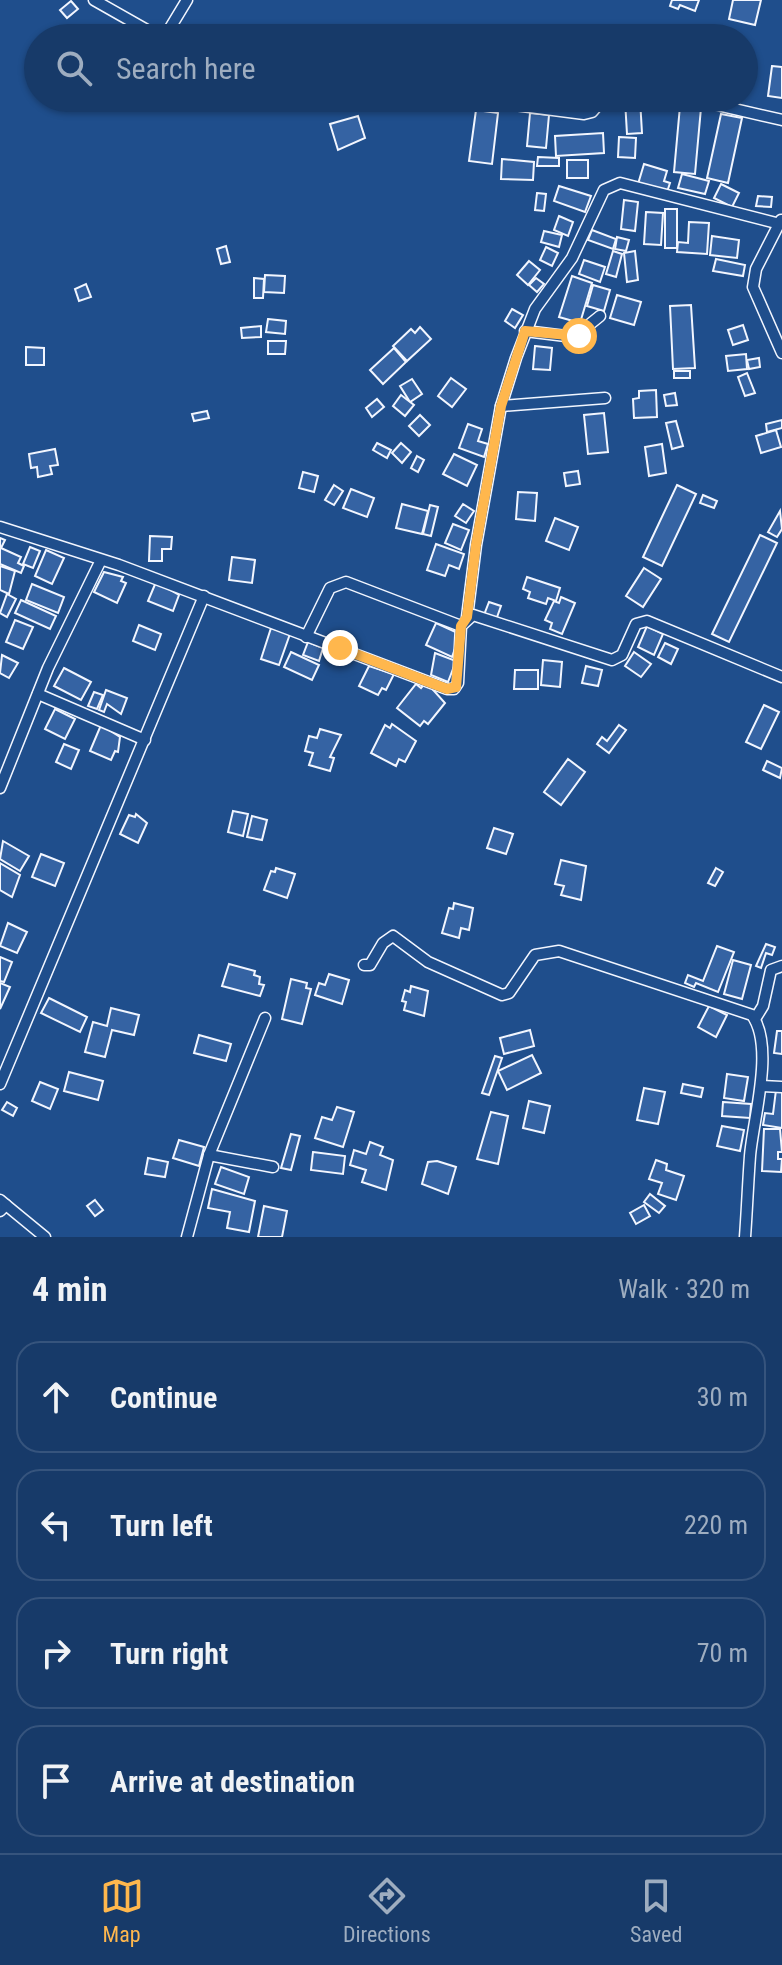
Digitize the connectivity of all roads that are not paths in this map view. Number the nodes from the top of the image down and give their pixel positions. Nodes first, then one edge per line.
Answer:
1 (94, 0) edge
2 (187, 0) edge
3 (138, 24) edge
4 (172, 24) edge
5 (568, 112) edge
6 (592, 112) edge
7 (747, 112) edge
8 (782, 120) edge
9 (781, 222) edge
10 (600, 316) dead end
11 (525, 331) junction
12 (782, 353) edge
13 (605, 398) dead end
14 (501, 406) junction
15 (0, 527) edge
16 (101, 560) junction
17 (204, 596) junction
18 (464, 622) junction
19 (306, 637) junction
20 (782, 677) edge
21 (38, 694) junction
22 (145, 740) junction
23 (0, 788) edge
24 (364, 965) dead end
25 (782, 966) edge
26 (265, 1018) dead end
27 (755, 1019) junction
28 (0, 1084) edge
29 (761, 1086) junction
30 (782, 1087) edge
31 (209, 1155) junction
32 (273, 1167) dead end
33 (2, 1205) edge
34 (45, 1237) edge
35 (187, 1237) edge
36 (745, 1237) edge

1 - 3 street
2 - 4 street
5 - 6 street
7 - 8 street
9 - 11 street
9 - 12 street
10 - 11 street
11 - 14 street
13 - 14 street
14 - 18 street
15 - 16 street
16 - 17 street
16 - 21 street
17 - 19 street
17 - 22 street
18 - 19 street
18 - 19 street
18 - 20 street
21 - 22 street
21 - 23 street
22 - 28 street
24 - 27 street
25 - 27 street
26 - 31 street
27 - 29 street
29 - 30 street
29 - 36 street
31 - 32 street
31 - 35 street
33 - 34 street

